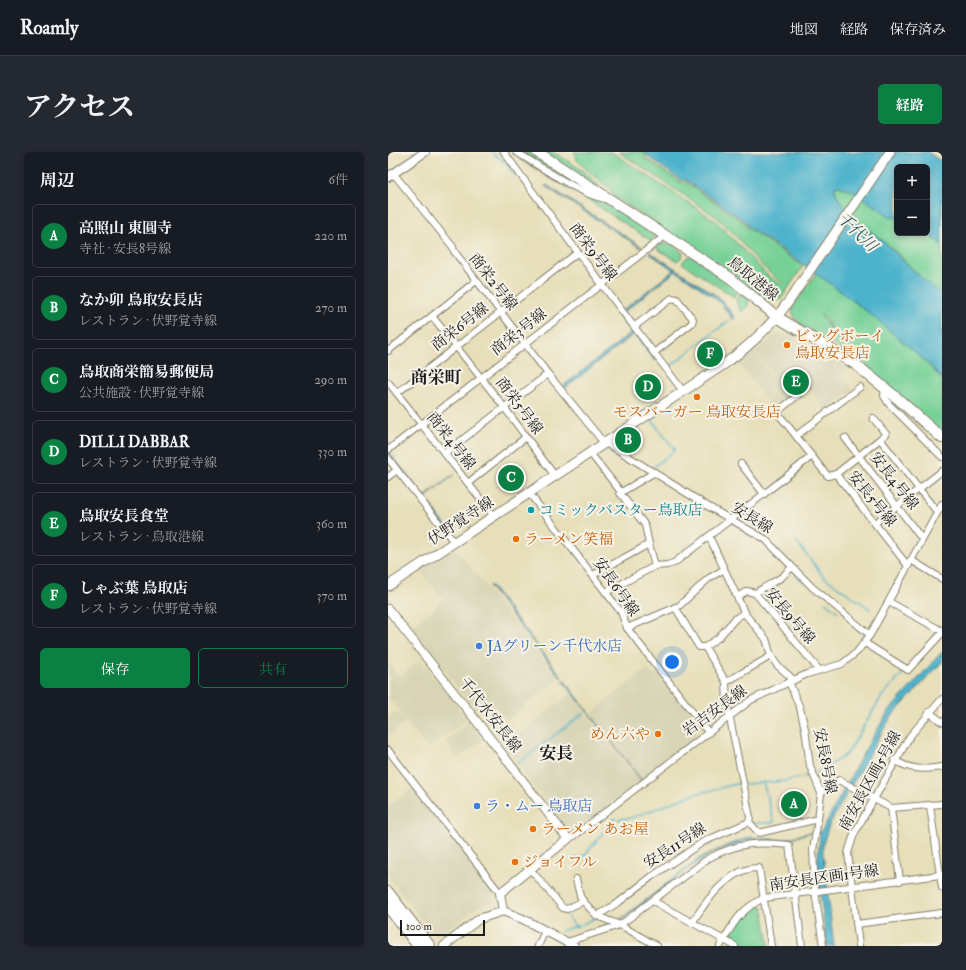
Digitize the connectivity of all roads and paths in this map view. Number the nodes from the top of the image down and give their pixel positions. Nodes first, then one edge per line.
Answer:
1 (425, 152) edge
2 (504, 152) edge
3 (516, 152) edge
4 (537, 152) edge
5 (890, 152) edge
6 (391, 175) edge
7 (612, 200) junction
8 (666, 235) junction
9 (577, 253) junction
10 (476, 281) junction
11 (601, 285) junction
12 (501, 312) junction
13 (432, 316) junction
14 (777, 317) junction
15 (635, 326) junction
16 (524, 344) junction
17 (457, 346) junction
18 (388, 351) edge
19 (655, 352) junction
20 (548, 374) junction
21 (481, 378) junction
22 (388, 382) edge
23 (808, 387) dead end
24 (860, 387) dead end
25 (885, 388) junction
26 (683, 391) junction
27 (397, 393) junction
28 (504, 407) junction
29 (873, 418) dead end
30 (422, 424) junction
31 (796, 436) junction
32 (526, 437) junction
33 (844, 438) dead end
34 (942, 438) edge
35 (880, 439) junction
36 (604, 443) junction
37 (388, 450) edge
38 (445, 453) junction
39 (590, 453) junction
40 (812, 456) junction
41 (858, 456) junction
42 (942, 457) edge
43 (388, 458) edge
44 (741, 464) dead end
45 (397, 470) junction
46 (942, 471) edge
47 (655, 472) junction
48 (836, 474) junction
49 (555, 476) junction
50 (388, 477) edge
51 (468, 483) junction
52 (919, 489) junction
53 (620, 492) junction
54 (529, 493) junction
55 (764, 494) junction
56 (942, 504) edge
57 (897, 506) junction
58 (937, 512) junction
59 (494, 516) junction
60 (730, 519) junction
61 (875, 523) junction
62 (709, 536) junction
63 (922, 539) junction
64 (454, 542) junction
65 (649, 544) junction
66 (909, 563) junction
67 (655, 566) junction
68 (791, 568) junction
69 (723, 570) junction
70 (593, 575) junction
71 (942, 579) edge
72 (388, 586) edge
73 (606, 592) junction
74 (755, 593) junction
75 (737, 597) junction
76 (889, 602) junction
77 (675, 607) junction
78 (388, 609) edge
79 (745, 612) junction
80 (627, 628) junction
81 (942, 632) edge
82 (870, 635) junction
83 (865, 643) junction
84 (705, 647) junction
85 (771, 656) junction
86 (819, 670) junction
87 (792, 681) junction
88 (726, 682) junction
89 (942, 699) edge
90 (930, 712) junction
91 (729, 715) junction
92 (942, 722) edge
93 (708, 732) junction
94 (388, 750) edge
95 (894, 760) junction
96 (942, 767) edge
97 (821, 793) junction
98 (873, 798) junction
99 (942, 804) edge
100 (930, 806) junction
101 (891, 808) junction
102 (818, 819) junction
103 (749, 822) junction
104 (759, 833) junction
105 (568, 839) junction
106 (759, 842) junction
107 (530, 869) junction
108 (941, 875) edge
109 (576, 879) dead end
110 (900, 881) junction
111 (851, 886) junction
112 (942, 888) edge
113 (815, 891) junction
114 (388, 892) edge
115 (500, 893) junction
116 (796, 894) junction
117 (764, 898) junction
118 (583, 901) junction
119 (653, 901) junction
120 (388, 907) edge
121 (503, 911) junction
122 (942, 913) edge
123 (596, 916) junction
124 (692, 923) junction
125 (856, 924) junction
126 (620, 926) junction
127 (545, 931) junction
128 (722, 943) edge
129 (570, 944) edge
130 (418, 946) edge
131 (430, 946) edge
132 (444, 946) edge
133 (538, 946) edge
134 (657, 946) edge
135 (735, 946) edge
136 (771, 946) edge
137 (802, 946) edge
138 (823, 946) edge
139 (859, 946) edge

1 - 6 street
2 - 9 street, 商栄9号線
3 - 7 street
4 - 7 main road, 鳥取港線
5 - 14 main road, 伏野覚寺線
6 - 10 street, 商栄2号線
7 - 8 main road, 鳥取港線
8 - 11 street, 商栄3号線
8 - 14 main road, 鳥取港線
9 - 11 street, 商栄9号線
9 - 12 street, 商栄6号線
10 - 12 street, 商栄2号線
10 - 13 street
11 - 15 street, 商栄9号線
11 - 16 street, 商栄3号線
12 - 16 street, 商栄2号線
12 - 17 street, 商栄6号線
13 - 17 street, 商栄5号線
13 - 18 street
14 - 25 main road, 鳥取港線
14 - 26 main road, 伏野覚寺線
15 - 19 street, 商栄9号線
15 - 19 street
16 - 20 street, 商栄2号線
16 - 21 street, 商栄3号線
17 - 21 street, 商栄5号線
17 - 27 street, 商栄6号線
19 - 26 street, 商栄9号線
20 - 28 street
20 - 36 street, 商栄2号線
21 - 28 street, 商栄5号線
21 - 30 street, 商栄3号線
22 - 27 street, 商栄4号線
23 - 31 street
24 - 31 street
25 - 34 main road, 鳥取港線
25 - 42 street
26 - 36 main road, 伏野覚寺線
27 - 30 street, 商栄4号線
28 - 32 street, 商栄5号線
28 - 38 street
29 - 35 street
30 - 37 street, 商栄3号線
30 - 38 street, 商栄4号線
31 - 40 street
32 - 49 street, 商栄5号線
32 - 51 street
33 - 41 street, 安長4号線
35 - 41 street, 安長5号線
35 - 52 street
36 - 39 main road, 伏野覚寺線
36 - 47 street, 安長線
38 - 51 street, 商栄4号線
39 - 49 main road, 伏野覚寺線
39 - 53 street
40 - 48 street
40 - 55 street
41 - 48 street, 安長5号線
41 - 57 street, 安長4号線
43 - 45 street
44 - 55 street
45 - 50 street
45 - 64 street
46 - 52 street
47 - 53 street
47 - 60 street, 安長線
48 - 61 street, 安長5号線
49 - 54 main road, 伏野覚寺線
51 - 59 street, 商栄4号線
52 - 57 street
52 - 58 street
53 - 65 street
54 - 59 main road, 伏野覚寺線
54 - 70 street, 安長6号線
55 - 60 street
56 - 58 street, 岩吉安長線
57 - 61 street
57 - 63 street, 安長4号線
58 - 63 street, 岩吉安長線
59 - 64 main road, 伏野覚寺線
60 - 62 street
60 - 68 street, 安長線
61 - 66 street, 安長5号線
62 - 67 street
62 - 69 street, 安長8号線
63 - 66 street, 岩吉安長線
64 - 72 main road, 伏野覚寺線
65 - 67 street
65 - 70 street
66 - 71 street
66 - 76 street, 岩吉安長線
67 - 73 street
68 - 74 street
68 - 82 street, 安長線
69 - 75 street, 安長8号線
69 - 77 street, 安長6号線
70 - 73 street, 安長6号線
73 - 80 street, 安長6号線
74 - 75 street, 安長9号線
74 - 86 street, 安長9号線
75 - 79 street, 安長8号線
76 - 81 street
76 - 82 street, 岩吉安長線
77 - 80 street, 安長6号線
77 - 84 street
78 - 105 street, 千代水安長線
79 - 84 street
79 - 85 street, 安長8号線
80 - 93 street
81 - 83 street
82 - 83 street, 岩吉安長線
83 - 86 street, 岩吉安長線
84 - 88 street
85 - 87 street, 安長8号線
85 - 88 street
86 - 87 street, 岩吉安長線
87 - 91 street, 岩吉安長線
87 - 97 street, 安長8号線
88 - 91 street
89 - 90 street, 南安長区画5号線
90 - 92 street
90 - 95 street, 南安長区画5号線
91 - 93 street, 岩吉安長線
91 - 103 street
93 - 105 street, 岩吉安長線
94 - 115 street
95 - 96 street
95 - 98 street, 南安長区画5号線
97 - 98 street
97 - 102 street, 安長8号線
98 - 101 street
98 - 111 street, 南安長区画5号線
99 - 100 street
100 - 101 street
100 - 108 street
101 - 110 street
102 - 104 street
102 - 113 street, 安長8号線
103 - 104 street
103 - 123 street, 安長11号線
104 - 106 street
105 - 107 street, 岩吉安長線
106 - 116 street
106 - 119 street
107 - 115 street, 岩吉安長線
107 - 118 street
108 - 110 street, 南安長区画1号線
108 - 112 street
109 - 118 street
110 - 111 street, 南安長区画1号線
111 - 113 street, 南安長区画1号線
111 - 125 street, 南安長区画5号線
113 - 116 street, 南安長区画1号線
113 - 138 street, 安長8号線
114 - 131 main road
115 - 121 street
116 - 117 street, 南安長区画1号線
116 - 137 street
117 - 124 street
117 - 128 street, 南安長区画1号線
117 - 136 street
118 - 123 street
119 - 124 street
119 - 126 street
120 - 130 main road
121 - 127 street
121 - 132 street
122 - 125 street
123 - 126 street
124 - 128 street
125 - 139 street, 南安長区画5号線
126 - 129 street
126 - 134 street
127 - 129 street
127 - 133 street
128 - 135 street

